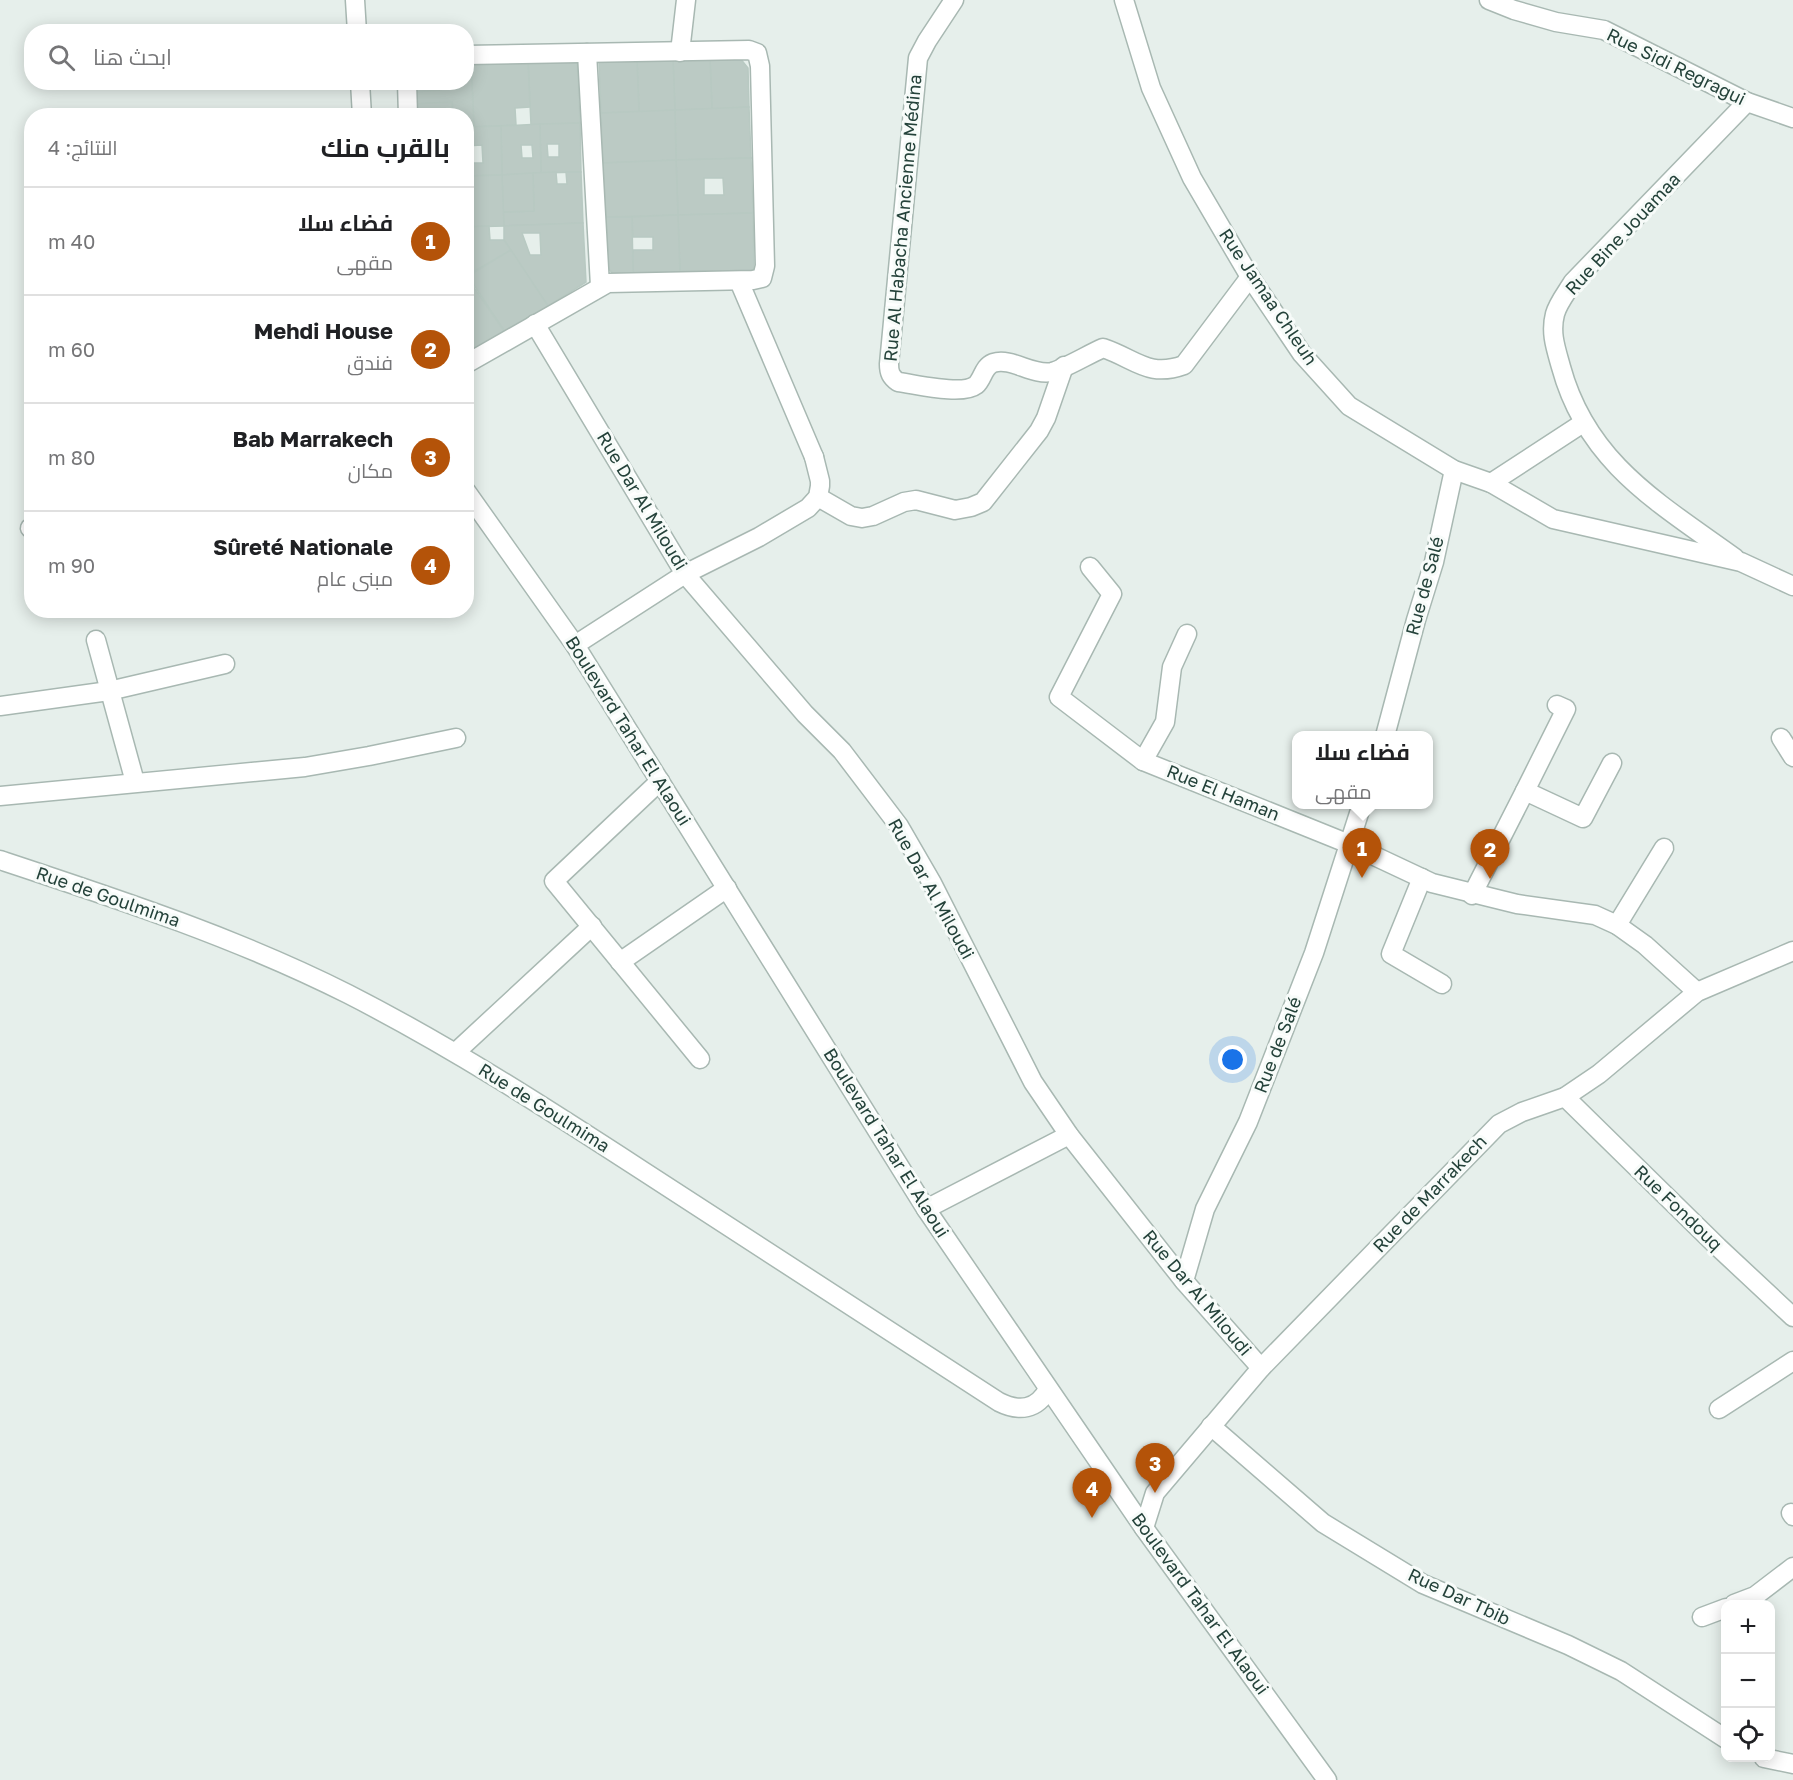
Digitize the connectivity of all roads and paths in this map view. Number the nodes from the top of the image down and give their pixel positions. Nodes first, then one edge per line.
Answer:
1 (355, 0) edge
2 (686, 0) edge
3 (954, 0) edge
4 (1124, 0) edge
5 (1489, 0) edge
6 (356, 24) edge
7 (680, 52) junction
8 (587, 53) junction
9 (474, 55) edge
10 (360, 90) edge
11 (407, 90) edge
12 (1747, 102) junction
13 (362, 108) edge
14 (408, 108) edge
15 (1793, 118) edge
16 (1250, 277) junction
17 (739, 281) junction
18 (600, 286) junction
19 (535, 324) junction
20 (474, 359) edge
21 (1064, 366) junction
22 (1583, 423) junction
23 (1454, 470) junction
24 (1491, 483) junction
25 (818, 497) junction
26 (474, 502) edge
27 (1741, 562) junction
28 (1090, 567) dead end
29 (686, 574) junction
30 (1793, 586) edge
31 (1187, 634) dead end
32 (96, 640) dead end
33 (575, 645) junction
34 (225, 664) dead end
35 (109, 691) junction
36 (1557, 705) dead end
37 (0, 706) edge
38 (1386, 731) edge
39 (456, 738) dead end
40 (1781, 738) dead end
41 (1793, 757) edge
42 (1143, 761) junction
43 (1612, 763) dead end
44 (660, 781) junction
45 (135, 782) junction
46 (1525, 791) junction
47 (0, 796) edge
48 (1360, 809) edge
49 (1349, 844) junction
50 (1664, 848) dead end
51 (0, 860) edge
52 (1422, 878) junction
53 (727, 888) junction
54 (1472, 895) junction
55 (592, 926) junction
56 (1617, 926) junction
57 (1793, 951) edge
58 (620, 963) junction
59 (1442, 984) dead end
60 (1697, 992) junction
61 (456, 1052) junction
62 (700, 1059) dead end
63 (1565, 1096) junction
64 (1069, 1135) junction
65 (926, 1209) junction
66 (1184, 1281) junction
67 (1793, 1317) edge
68 (1793, 1361) edge
69 (1261, 1368) junction
70 (1048, 1389) junction
71 (1719, 1409) dead end
72 (1211, 1426) junction
73 (1144, 1528) junction
74 (1793, 1567) edge
75 (1746, 1600) edge
76 (1721, 1610) edge
77 (1702, 1617) dead end
78 (1721, 1736) edge
79 (1775, 1760) edge
80 (1793, 1764) edge
81 (1327, 1780) edge

1 - 6 street
2 - 7 street
3 - 21 street, Rue Al Habacha Ancienne Médina
4 - 16 street, Rue Jamaa Chleuh
5 - 12 street, Rue Sidi Regragui
7 - 8 street
7 - 17 street
8 - 9 street
8 - 18 street
10 - 13 street
11 - 14 street
12 - 15 street, Rue Sidi Regragui
12 - 22 street, Rue Bine Jouamaa
16 - 21 street, Rue Al Habacha Ancienne Médina
16 - 23 street, Rue Jamaa Chleuh
17 - 18 street
17 - 25 street
18 - 19 street
19 - 20 street
19 - 29 street, Rue Dar Al Miloudi
21 - 25 street
22 - 24 street
22 - 27 street, Rue Bine Jouamaa
23 - 24 street, Rue Jamaa Chleuh
23 - 38 street, Rue de Salé
24 - 27 street, Rue Jamaa Chleuh
25 - 29 street
26 - 33 street, Boulevard Tahar El Alaoui
27 - 30 street, Rue Jamaa Chleuh
28 - 42 street, Rue El Haman
29 - 33 street
29 - 64 street, Rue Dar Al Miloudi
31 - 42 street
32 - 35 street
33 - 44 street, Boulevard Tahar El Alaoui
34 - 35 street
35 - 37 street
35 - 45 street
36 - 46 street
39 - 45 street
40 - 41 street
42 - 49 street, Rue El Haman
43 - 46 street
44 - 53 street, Boulevard Tahar El Alaoui
44 - 55 street
45 - 47 street
46 - 54 street
48 - 49 street, Rue de Salé
49 - 52 street, Rue El Haman
49 - 66 street, Rue de Salé
50 - 56 street
51 - 61 street, Rue de Goulmima
52 - 54 street, Rue El Haman
52 - 59 street
53 - 58 street
53 - 65 street, Boulevard Tahar El Alaoui
54 - 56 street, Rue El Haman
55 - 58 street
55 - 61 street
56 - 60 street, Rue El Haman
57 - 60 street, Rue de Marrakech
58 - 62 street
60 - 63 street, Rue de Marrakech
61 - 70 street, Rue de Goulmima
63 - 67 street, Rue Fondouq
63 - 69 street, Rue de Marrakech
64 - 65 street
64 - 66 street, Rue Dar Al Miloudi
65 - 70 street, Boulevard Tahar El Alaoui
66 - 69 street, Rue Dar Al Miloudi
68 - 71 street
69 - 72 street, Rue de Marrakech
70 - 73 street, Boulevard Tahar El Alaoui
72 - 73 street, Rue de Marrakech
72 - 78 street, Rue Dar Tbib
73 - 81 street, Boulevard Tahar El Alaoui
74 - 75 street
76 - 77 street
79 - 80 street

